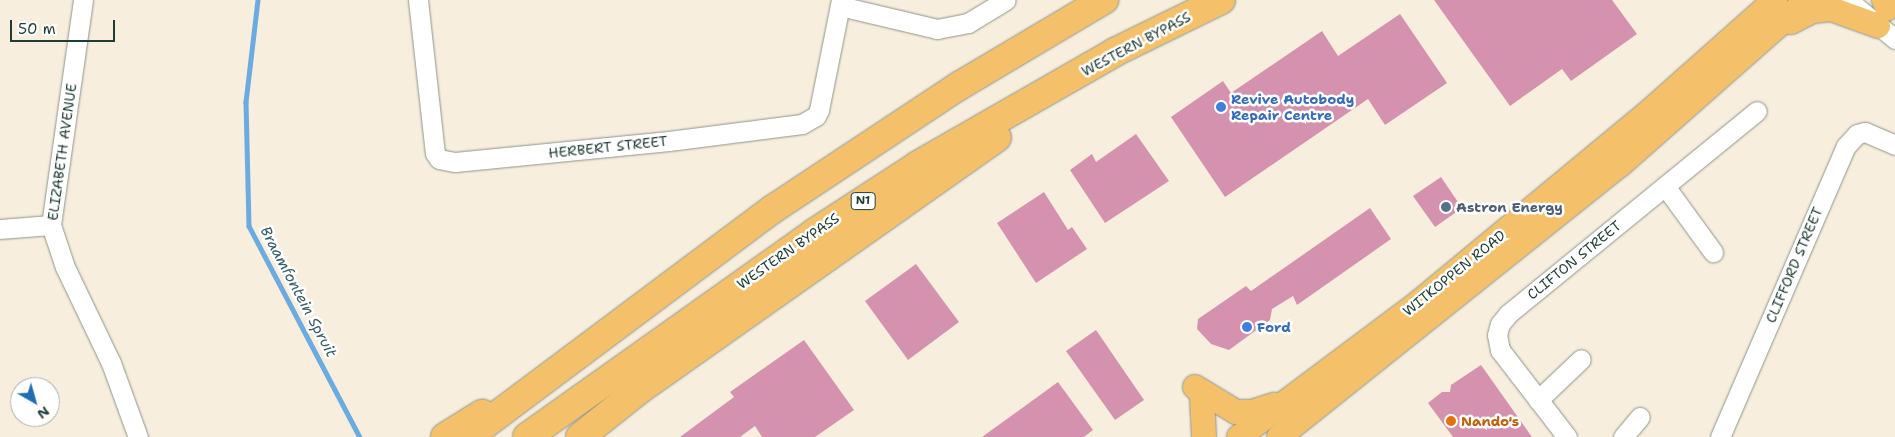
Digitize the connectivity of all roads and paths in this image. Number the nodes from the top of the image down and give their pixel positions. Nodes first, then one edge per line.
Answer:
1 (83, 0) edge
2 (418, 0) edge
3 (1006, 0) edge
4 (1104, 0) edge
5 (1220, 0) edge
6 (1775, 0) edge
7 (1807, 0) edge
8 (1848, 0) edge
9 (840, 3) edge
10 (1886, 15) edge
11 (1774, 32) junction
12 (1084, 71) junction
13 (1757, 111) dead end
14 (1895, 145) edge
15 (1665, 186) junction
16 (51, 225) junction
17 (0, 229) edge
18 (1713, 252) dead end
19 (1582, 359) dead end
20 (544, 379) junction
21 (1314, 382) junction
22 (1538, 400) junction
23 (1310, 414) junction
24 (1640, 417) dead end
25 (138, 437) edge
26 (444, 437) edge
27 (468, 437) edge
28 (527, 437) edge
29 (580, 437) edge
30 (1204, 437) edge
31 (1238, 437) edge
32 (1279, 437) edge
33 (1287, 437) edge
34 (1567, 437) edge
35 (1623, 437) edge
36 (1720, 437) edge

1 - 16 street, ELIZABETH AVENUE
2 - 9 street, HERBERT STREET
3 - 9 street
4 - 20 highway
5 - 12 highway, WESTERN BYPASS / N1
6 - 21 main road, WITKOPPEN ROAD
7 - 11 main road, WITKOPPEN ROAD
8 - 10 street
10 - 11 main road
11 - 23 main road, WITKOPPEN ROAD
12 - 28 highway, WESTERN BYPASS / N1
12 - 29 highway
13 - 15 street, CLIFTON STREET
14 - 36 street, CLIFFORD STREET
15 - 18 street
15 - 22 street, CLIFTON STREET
16 - 17 street
16 - 25 street, ELIZABETH AVENUE
19 - 22 street
20 - 26 highway
20 - 27 highway
21 - 30 main road
21 - 31 main road, WITKOPPEN ROAD
22 - 34 street, CLIFTON STREET
23 - 32 main road, WITKOPPEN ROAD
23 - 33 main road
24 - 35 street

